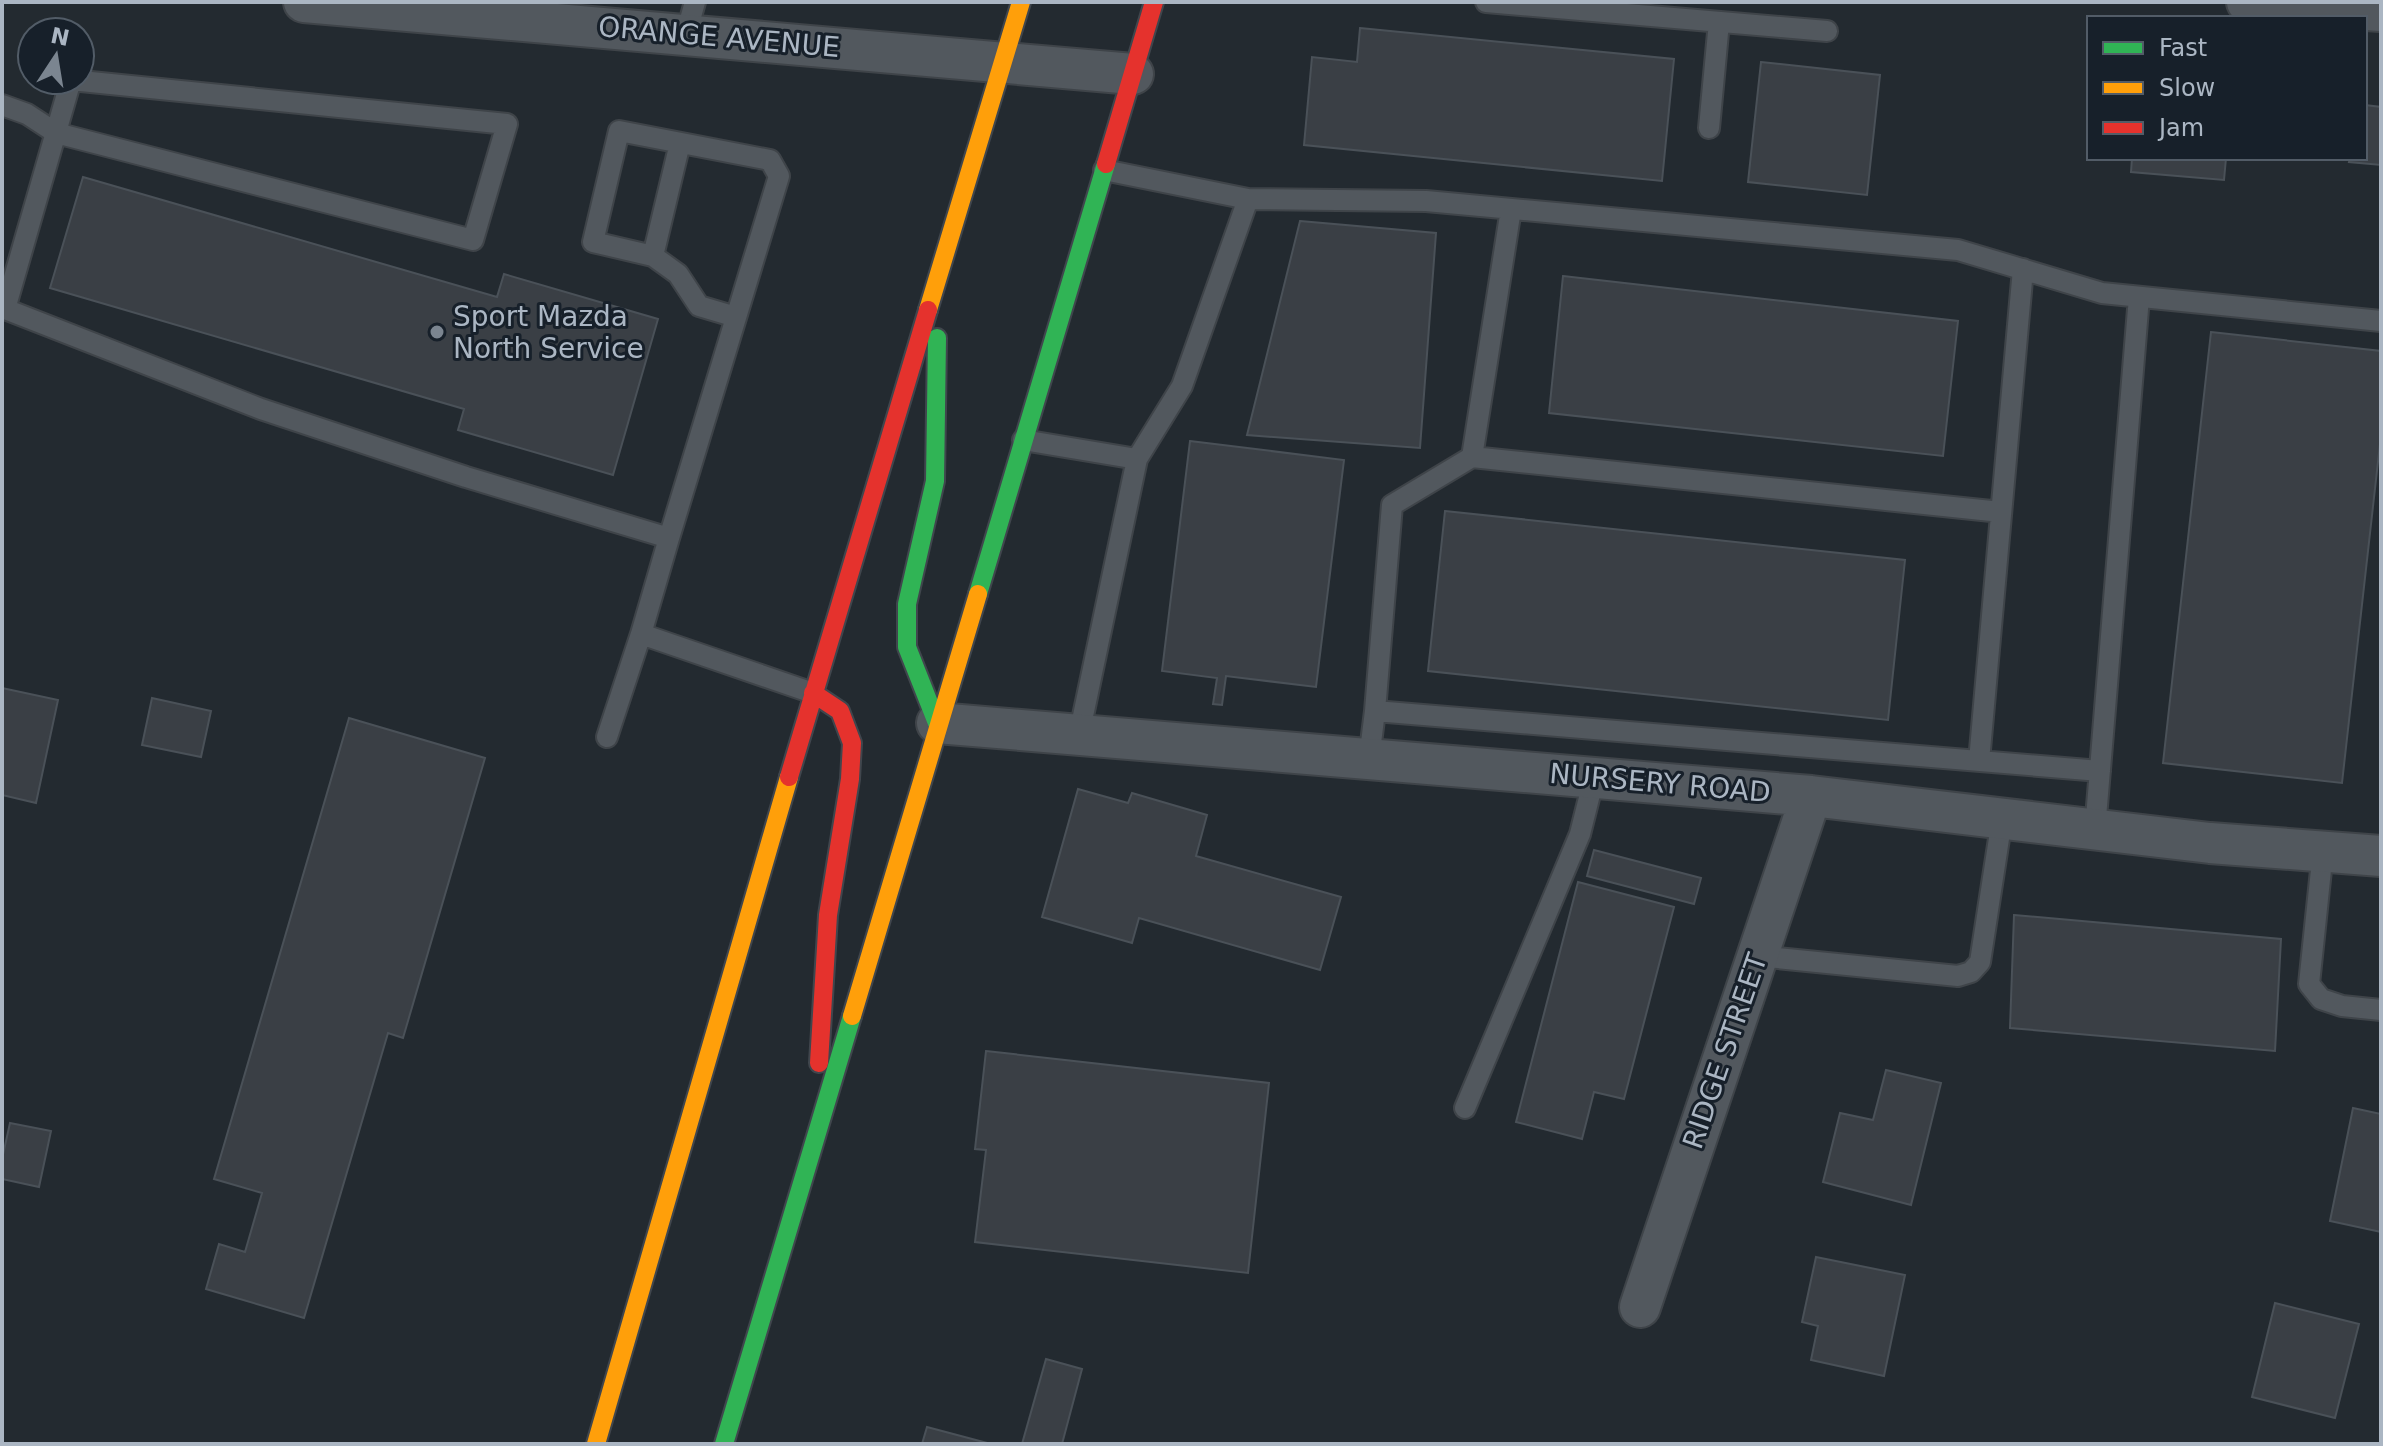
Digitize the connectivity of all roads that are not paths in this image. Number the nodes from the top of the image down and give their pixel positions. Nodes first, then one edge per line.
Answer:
1 (304, 2) edge
2 (1021, 2) edge
3 (1154, 2) edge
4 (1486, 2) edge
5 (2247, 2) edge
6 (391, 6) edge
7 (2381, 11) edge
8 (572, 13) edge
9 (691, 18) edge
10 (1719, 22) junction
11 (1827, 31) dead end
12 (1004, 61) junction
13 (1133, 74) junction
14 (2, 105) edge
15 (1709, 128) dead end
16 (56, 133) junction
17 (680, 143) junction
18 (1104, 170) junction
19 (1248, 199) junction
20 (1511, 209) junction
21 (653, 256) junction
22 (2023, 269) junction
23 (937, 288) junction
24 (2139, 297) junction
25 (3, 309) edge
26 (736, 317) junction
27 (2381, 321) edge
28 (1023, 440) junction
29 (1472, 457) junction
30 (1137, 459) junction
31 (2001, 512) junction
32 (669, 538) junction
33 (641, 634) junction
34 (813, 693) junction
35 (1375, 711) junction
36 (937, 723) junction
37 (1079, 735) junction
38 (607, 737) dead end
39 (1369, 759) junction
40 (1979, 761) junction
41 (2100, 771) junction
42 (1594, 778) junction
43 (1811, 796) junction
44 (2002, 819) junction
45 (2095, 830) junction
46 (2323, 851) junction
47 (2381, 856) edge
48 (1757, 956) junction
49 (2381, 1010) edge
50 (1465, 1108) dead end
51 (813, 1145) junction
52 (1640, 1307) dead end
53 (596, 1444) edge
54 (724, 1444) edge

1 - 6 street, ORANGE AVENUE
2 - 12 main road
3 - 13 main road
4 - 10 lane
5 - 7 street
6 - 8 street, ORANGE AVENUE
8 - 9 street, ORANGE AVENUE
9 - 12 street, ORANGE AVENUE
10 - 11 lane
10 - 15 lane
12 - 13 street, ORANGE AVENUE
12 - 23 main road
13 - 18 main road
14 - 16 lane
16 - 16 lane
16 - 25 lane
17 - 21 lane
17 - 21 lane
17 - 26 lane
18 - 19 lane
18 - 28 main road
19 - 20 lane
19 - 30 lane
20 - 22 lane
20 - 29 lane
21 - 26 lane
22 - 24 lane
22 - 31 lane
23 - 34 main road
23 - 36 main road
24 - 27 lane
24 - 41 lane
25 - 32 lane
26 - 32 lane
28 - 30 lane
28 - 36 main road
29 - 31 lane
29 - 35 lane
30 - 37 lane
31 - 40 lane
32 - 33 lane
33 - 34 lane
33 - 38 lane
34 - 51 main road
34 - 53 main road
35 - 39 lane
35 - 40 lane
36 - 37 street, NURSERY ROAD
36 - 51 main road
37 - 39 street, NURSERY ROAD
39 - 42 street, NURSERY ROAD
40 - 41 lane
41 - 45 lane
42 - 43 street, NURSERY ROAD
42 - 50 lane
43 - 44 street, NURSERY ROAD
43 - 48 street, RIDGE STREET
44 - 45 street, NURSERY ROAD
44 - 48 lane
45 - 46 street, NURSERY ROAD
46 - 47 street, NURSERY ROAD
46 - 49 lane
48 - 52 street, RIDGE STREET
51 - 54 main road

